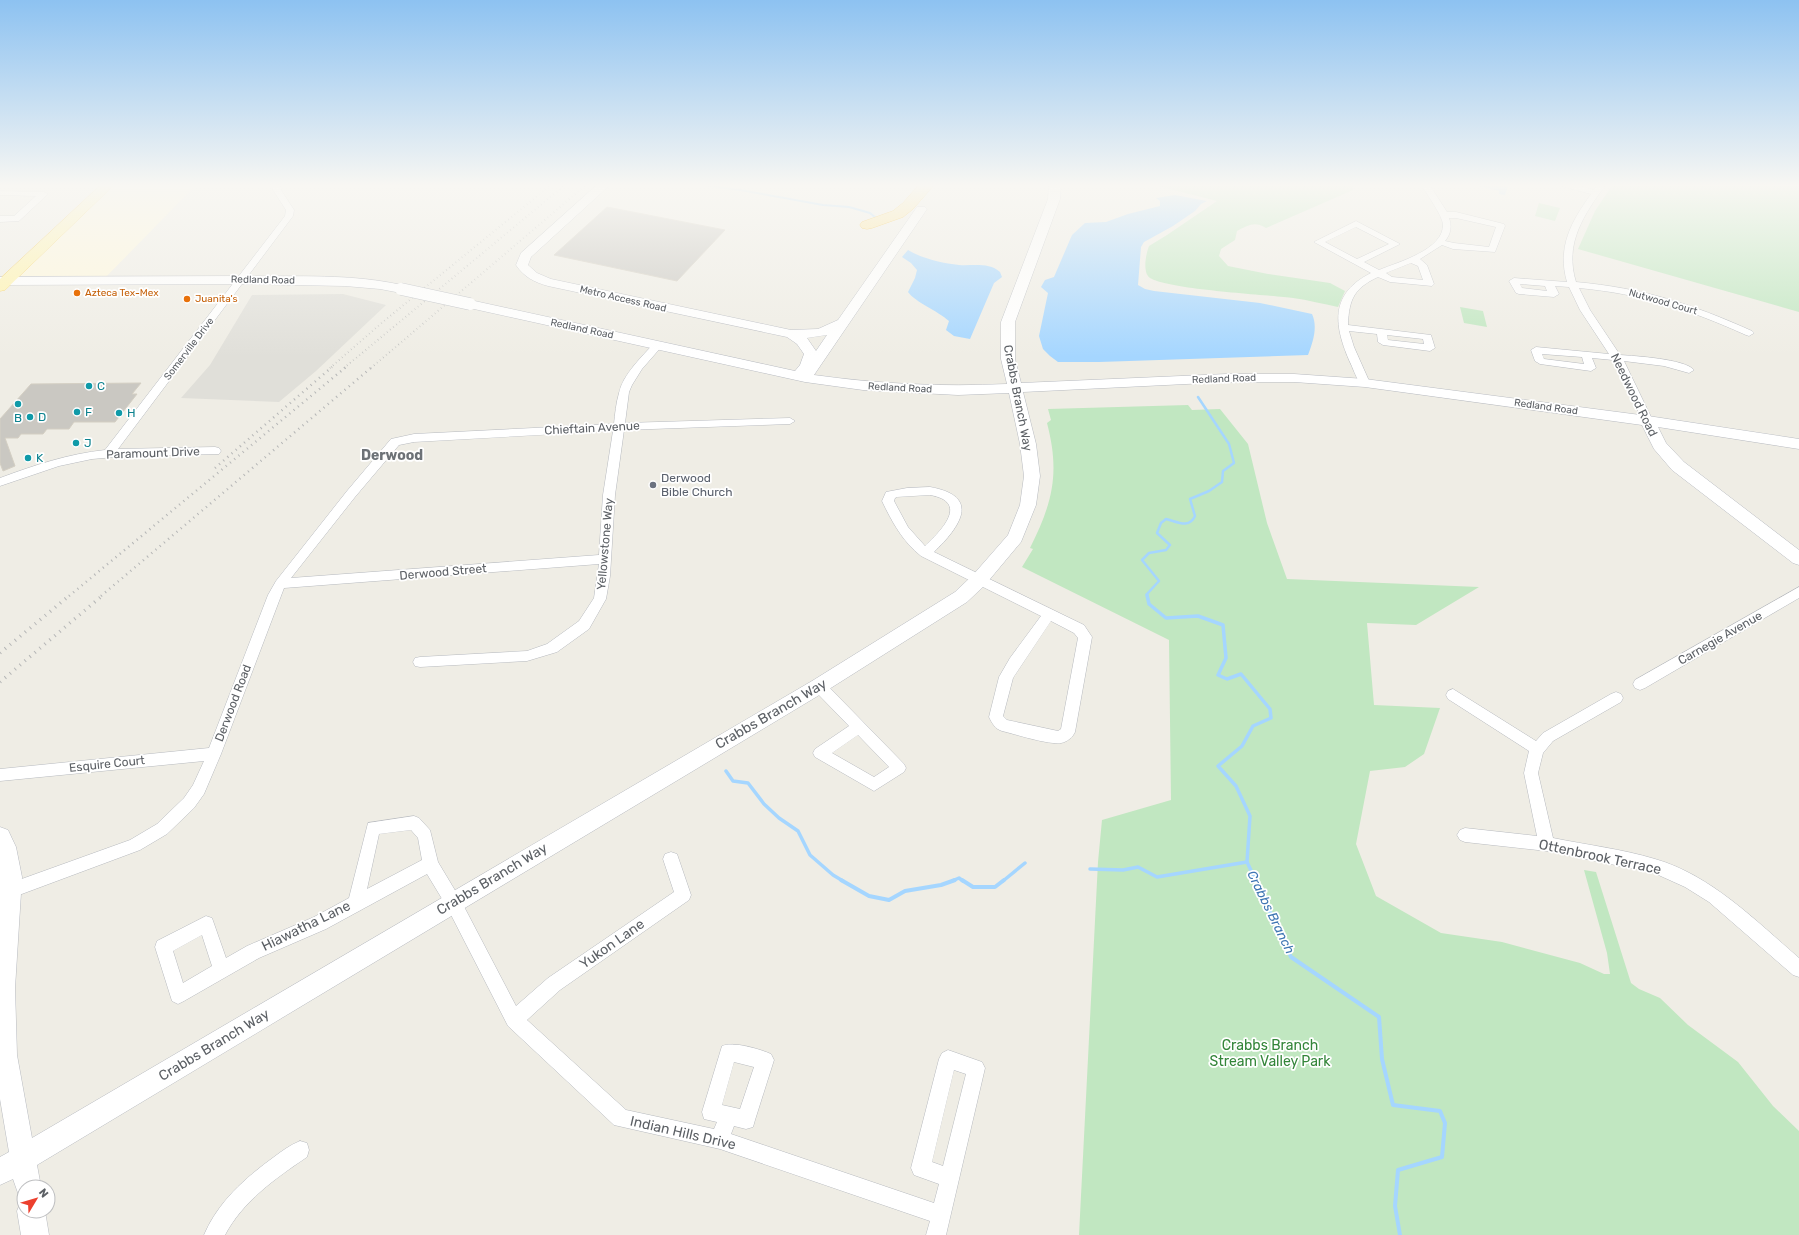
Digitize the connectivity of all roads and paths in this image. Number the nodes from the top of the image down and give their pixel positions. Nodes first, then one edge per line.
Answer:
1 (45, 242) edge
2 (270, 242) edge
3 (541, 242) edge
4 (898, 242) edge
5 (1038, 242) edge
6 (1319, 242) edge
7 (1391, 242) edge
8 (1440, 242) joint
9 (1495, 242) edge
10 (1570, 242) edge
11 (1413, 259) junction
12 (1357, 262) junction
13 (1378, 273) junction
14 (242, 280) junction
15 (2, 281) edge
16 (1548, 283) dead end
17 (1573, 285) junction
18 (843, 322) junction
19 (1343, 327) junction
20 (1382, 332) dead end
21 (1749, 333) dead end
22 (791, 334) junction
23 (658, 345) junction
24 (1586, 355) dead end
25 (1617, 358) junction
26 (1688, 370) dead end
27 (803, 377) junction
28 (1365, 383) junction
29 (1016, 388) junction
30 (790, 421) dead end
31 (1648, 421) junction
32 (618, 427) junction
33 (395, 442) joint
34 (1799, 444) edge
35 (215, 451) dead end
36 (109, 453) junction
37 (0, 482) edge
38 (925, 553) junction
39 (605, 559) junction
40 (1799, 559) edge
41 (979, 580) junction
42 (280, 584) junction
43 (1799, 592) edge
44 (1049, 614) junction
45 (420, 662) dead end
46 (1640, 684) dead end
47 (819, 686) junction
48 (1453, 696) dead end
49 (1616, 698) dead end
50 (859, 727) junction
51 (1537, 749) junction
52 (214, 754) junction
53 (0, 775) edge
54 (1465, 835) dead end
55 (0, 837) edge
56 (1547, 844) junction
57 (671, 859) dead end
58 (430, 864) junction
59 (11, 890) junction
60 (453, 902) junction
61 (356, 903) junction
62 (222, 969) dead end
63 (1799, 969) edge
64 (514, 1020) junction
65 (728, 1115) dead end
66 (720, 1140) junction
67 (300, 1150) dead end
68 (22, 1158) junction
69 (0, 1172) edge
70 (949, 1178) junction
71 (26, 1179) edge
72 (940, 1215) junction
73 (32, 1219) edge
74 (35, 1235) edge
75 (214, 1235) edge
76 (936, 1235) edge

1 - 15 main road
2 - 14 street, Somerville Drive
3 - 22 main road, Metro Access Road
4 - 18 main road
5 - 29 main road, Crabbs Branch Way
6 - 12 street
7 - 12 street
8 - 9 street
8 - 11 street
10 - 17 street, Needwood Road
11 - 13 street
11 - 13 street
12 - 13 street
13 - 19 street
14 - 15 main road, Redland Road
14 - 23 main road, Redland Road, bridge
14 - 36 street, Somerville Drive
16 - 17 street, Nutwood Court
17 - 21 street, Nutwood Court
17 - 25 street, Needwood Road
18 - 22 main road
18 - 27 main road
19 - 20 street
19 - 28 street
22 - 27 main road, Metro Access Road
23 - 27 main road, Redland Road
23 - 32 street, Yellowstone Way
24 - 25 street
25 - 26 street
25 - 31 street, Needwood Road
27 - 29 main road, Redland Road
28 - 29 main road, Redland Road
28 - 31 main road, Redland Road
29 - 41 main road, Crabbs Branch Way
30 - 32 street, Chieftain Avenue
31 - 34 main road, Redland Road
31 - 40 main road, Needwood Road
32 - 33 street, Chieftain Avenue
32 - 39 street, Yellowstone Way
33 - 42 street, Derwood Road
35 - 36 street, Paramount Drive
36 - 37 street, Paramount Drive
38 - 38 street
38 - 41 street
39 - 42 street, Derwood Street
39 - 45 street, Yellowstone Way
41 - 44 street
41 - 47 main road, Crabbs Branch Way
42 - 52 street, Derwood Road
43 - 46 street, Carnegie Avenue
44 - 44 street
47 - 50 street
47 - 60 main road, Crabbs Branch Way
48 - 51 street
49 - 51 street
50 - 50 street
51 - 56 street
52 - 53 street, Esquire Court
52 - 59 street, Derwood Road
54 - 56 street, Ottenbrook Terrace
55 - 59 main road
56 - 63 street, Ottenbrook Terrace
57 - 64 street, Yukon Lane
58 - 60 street, Hiawatha Lane
58 - 61 street
58 - 61 street, Hiawatha Lane
59 - 68 main road
60 - 64 street, Indian Hills Drive
60 - 68 main road, Crabbs Branch Way
61 - 62 street, Hiawatha Lane
64 - 66 street, Indian Hills Drive
65 - 66 street
66 - 72 street, Indian Hills Drive
67 - 75 street
68 - 69 main road, Crabbs Branch Way
68 - 71 main road
70 - 70 street
70 - 72 street
72 - 76 street
73 - 74 main road

